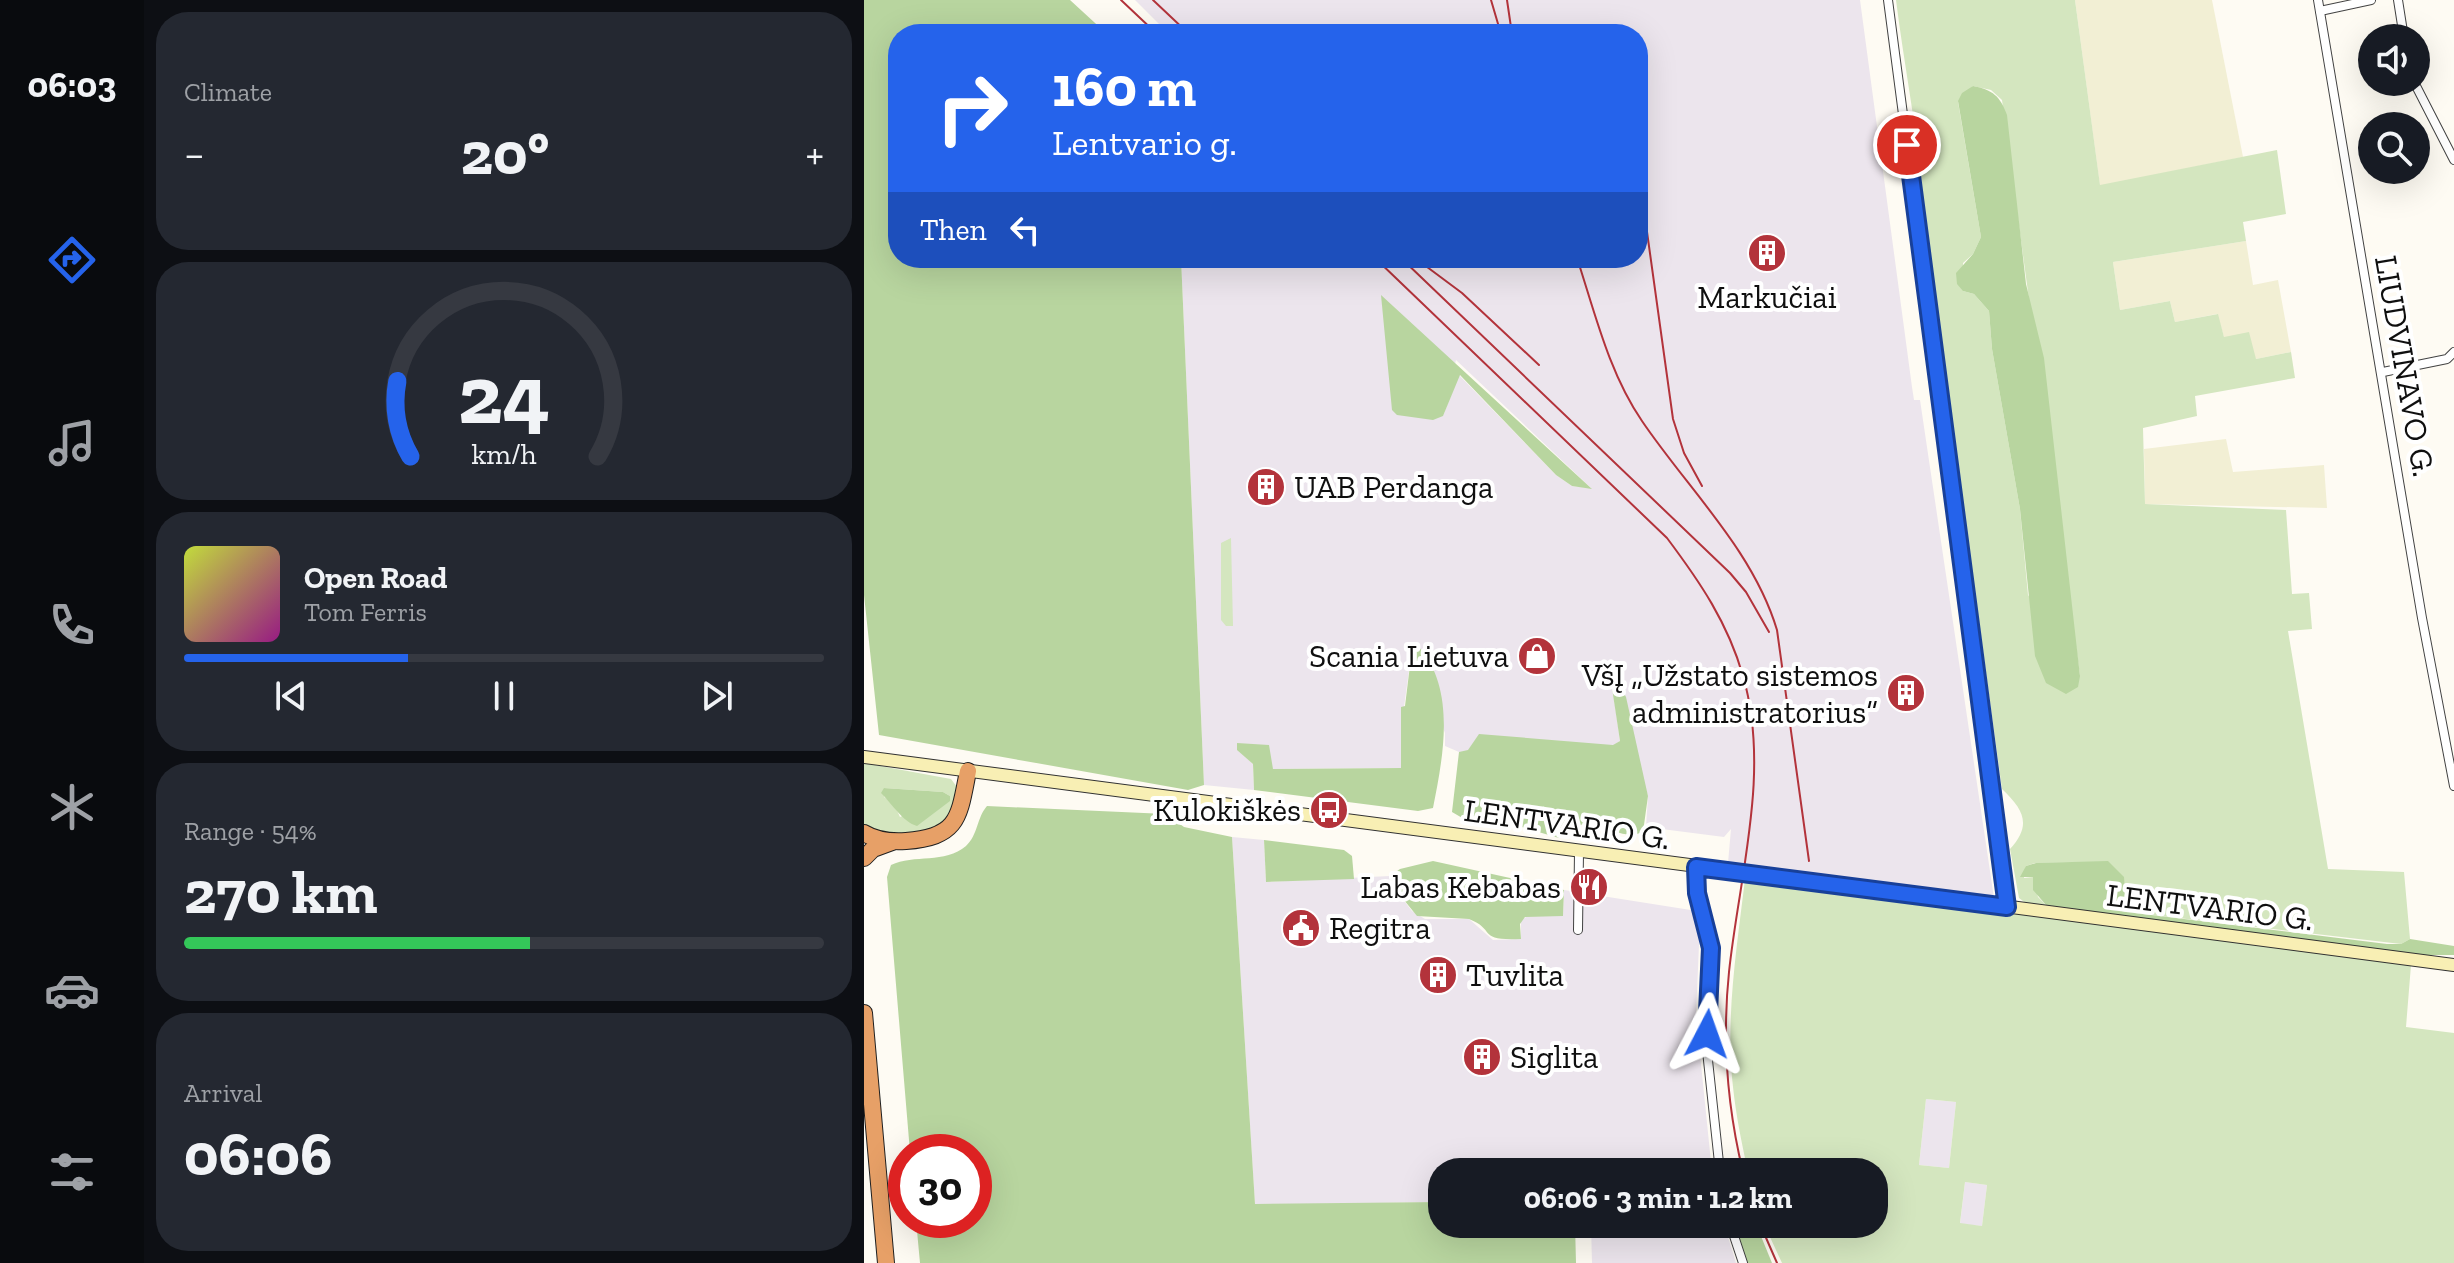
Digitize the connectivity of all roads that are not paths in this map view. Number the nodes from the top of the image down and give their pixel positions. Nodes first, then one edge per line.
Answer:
1 (1888, 0) edge
2 (2318, 0) edge
3 (2371, 0) edge
4 (2398, 0) edge
5 (2320, 11) junction
6 (2402, 24) edge
7 (2421, 96) edge
8 (2454, 160) edge
9 (2454, 352) edge
10 (2383, 372) junction
11 (864, 757) edge
12 (968, 771) junction
13 (2454, 786) edge
14 (864, 833) edge
15 (892, 842) junction
16 (1579, 852) junction
17 (864, 858) edge
18 (1696, 867) junction
19 (2007, 907) junction
20 (1578, 930) dead end
21 (2454, 965) edge
22 (864, 1013) edge
23 (864, 1126) edge
24 (1718, 1158) edge
25 (1735, 1238) edge
26 (876, 1263) edge
27 (886, 1263) edge
28 (1743, 1263) edge

1 - 19 street
2 - 5 street, LIUDVINAVO G.
3 - 5 street
4 - 6 street
5 - 10 street, LIUDVINAVO G.
7 - 8 street
9 - 10 street
10 - 13 street, LIUDVINAVO G.
11 - 12 main road, LENTVARIO G.
12 - 15 highway
12 - 16 main road, LENTVARIO G.
14 - 15 highway
15 - 17 highway
16 - 18 main road, LENTVARIO G.
16 - 20 street
18 - 19 main road, LENTVARIO G.
18 - 24 street
19 - 21 main road, LENTVARIO G.
22 - 27 highway
23 - 26 highway
25 - 28 street

